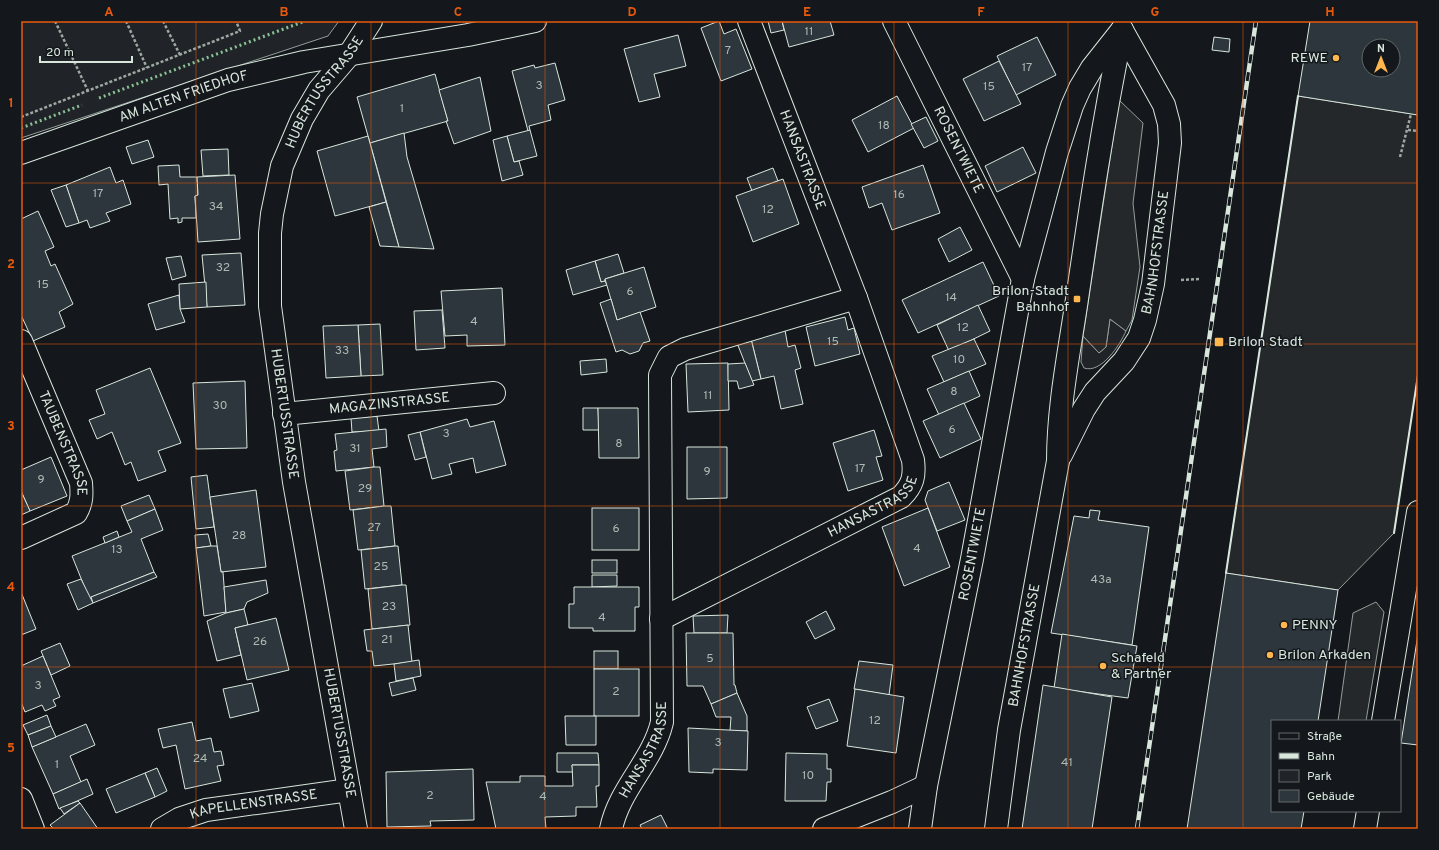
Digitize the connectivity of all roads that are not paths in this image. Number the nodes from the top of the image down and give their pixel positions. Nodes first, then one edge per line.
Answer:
1 (371, 21) edge
2 (535, 21) edge
3 (749, 21) edge
4 (894, 21) edge
5 (1122, 25) edge
6 (350, 55) junction
7 (21, 153) edge
8 (1024, 279) junction
9 (856, 298) junction
10 (21, 341) edge
11 (494, 393) dead end
12 (284, 414) junction
13 (1058, 462) junction
14 (1418, 512) edge
15 (21, 538) edge
16 (661, 618) junction
17 (1383, 720) edge
18 (926, 786) junction
19 (349, 790) junction
20 (21, 799) edge
21 (1368, 812) edge
22 (34, 829) edge
23 (162, 829) edge
24 (356, 829) edge
25 (611, 829) edge
26 (824, 829) edge
27 (920, 829) edge
28 (996, 829) edge
29 (1365, 829) edge

1 - 6 street, HUBERTUSSTRASSE
2 - 6 street, AM ALTEN FRIEDHOF
3 - 9 street, HANSASTRASSE
4 - 8 street, ROSENTWIETE
5 - 8 street, ROSENTWIETE
5 - 13 street, BAHNHOFSTRASSE
5 - 13 street, BAHNHOFSTRASSE
6 - 7 street, AM ALTEN FRIEDHOF
6 - 12 street, HUBERTUSSTRASSE
8 - 18 street, ROSENTWIETE
9 - 16 street, HANSASTRASSE
9 - 16 street, HANSASTRASSE
10 - 15 street, TAUBENSTRASSE
11 - 12 street, MAGAZINSTRASSE
12 - 19 street, HUBERTUSSTRASSE
13 - 28 street, BAHNHOFSTRASSE
14 - 17 street
16 - 25 street, HANSASTRASSE
18 - 26 street
18 - 27 street, ROSENTWIETE
19 - 23 street, KAPELLENSTRASSE
19 - 24 street, HUBERTUSSTRASSE
20 - 22 street
21 - 29 street

